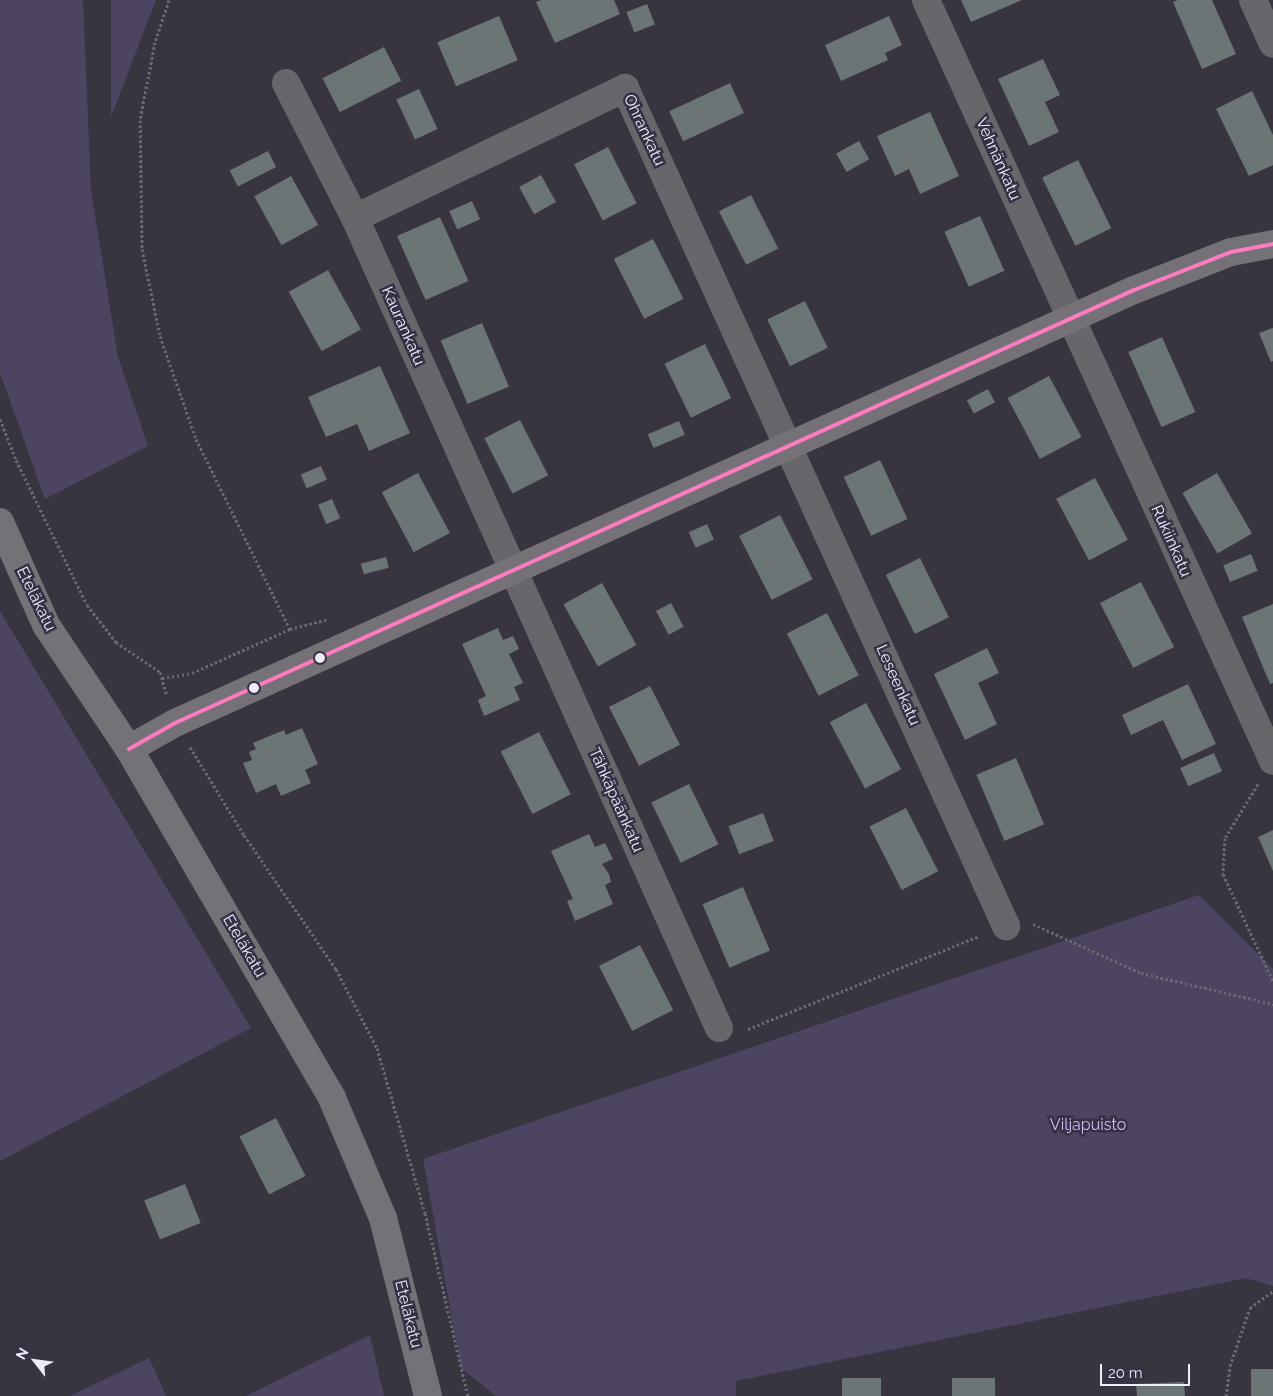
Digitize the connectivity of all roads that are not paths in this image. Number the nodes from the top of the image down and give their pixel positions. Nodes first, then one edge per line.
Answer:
1 (926, 0) edge
2 (1253, 0) edge
3 (1273, 44) edge
4 (286, 83) dead end
5 (355, 218) junction
6 (1273, 244) edge
7 (1071, 319) junction
8 (789, 445) junction
9 (0, 522) edge
10 (514, 572) junction
11 (129, 749) junction
12 (1272, 761) edge
13 (1006, 926) road end
14 (719, 1028) road end
15 (428, 1396) edge

1 - 7 street, Vehnänkatu
2 - 3 street
4 - 5 street, Kaurankatu
5 - 8 street, Ohrankatu
5 - 10 street, Kaurankatu
6 - 7 street
7 - 8 street
7 - 12 street, Rukiinkatu
8 - 10 street
8 - 13 street, Leseenkatu
9 - 11 street, Eteläkatu
10 - 11 street
10 - 14 street, Tähkäpäänkatu
11 - 15 street, Eteläkatu

